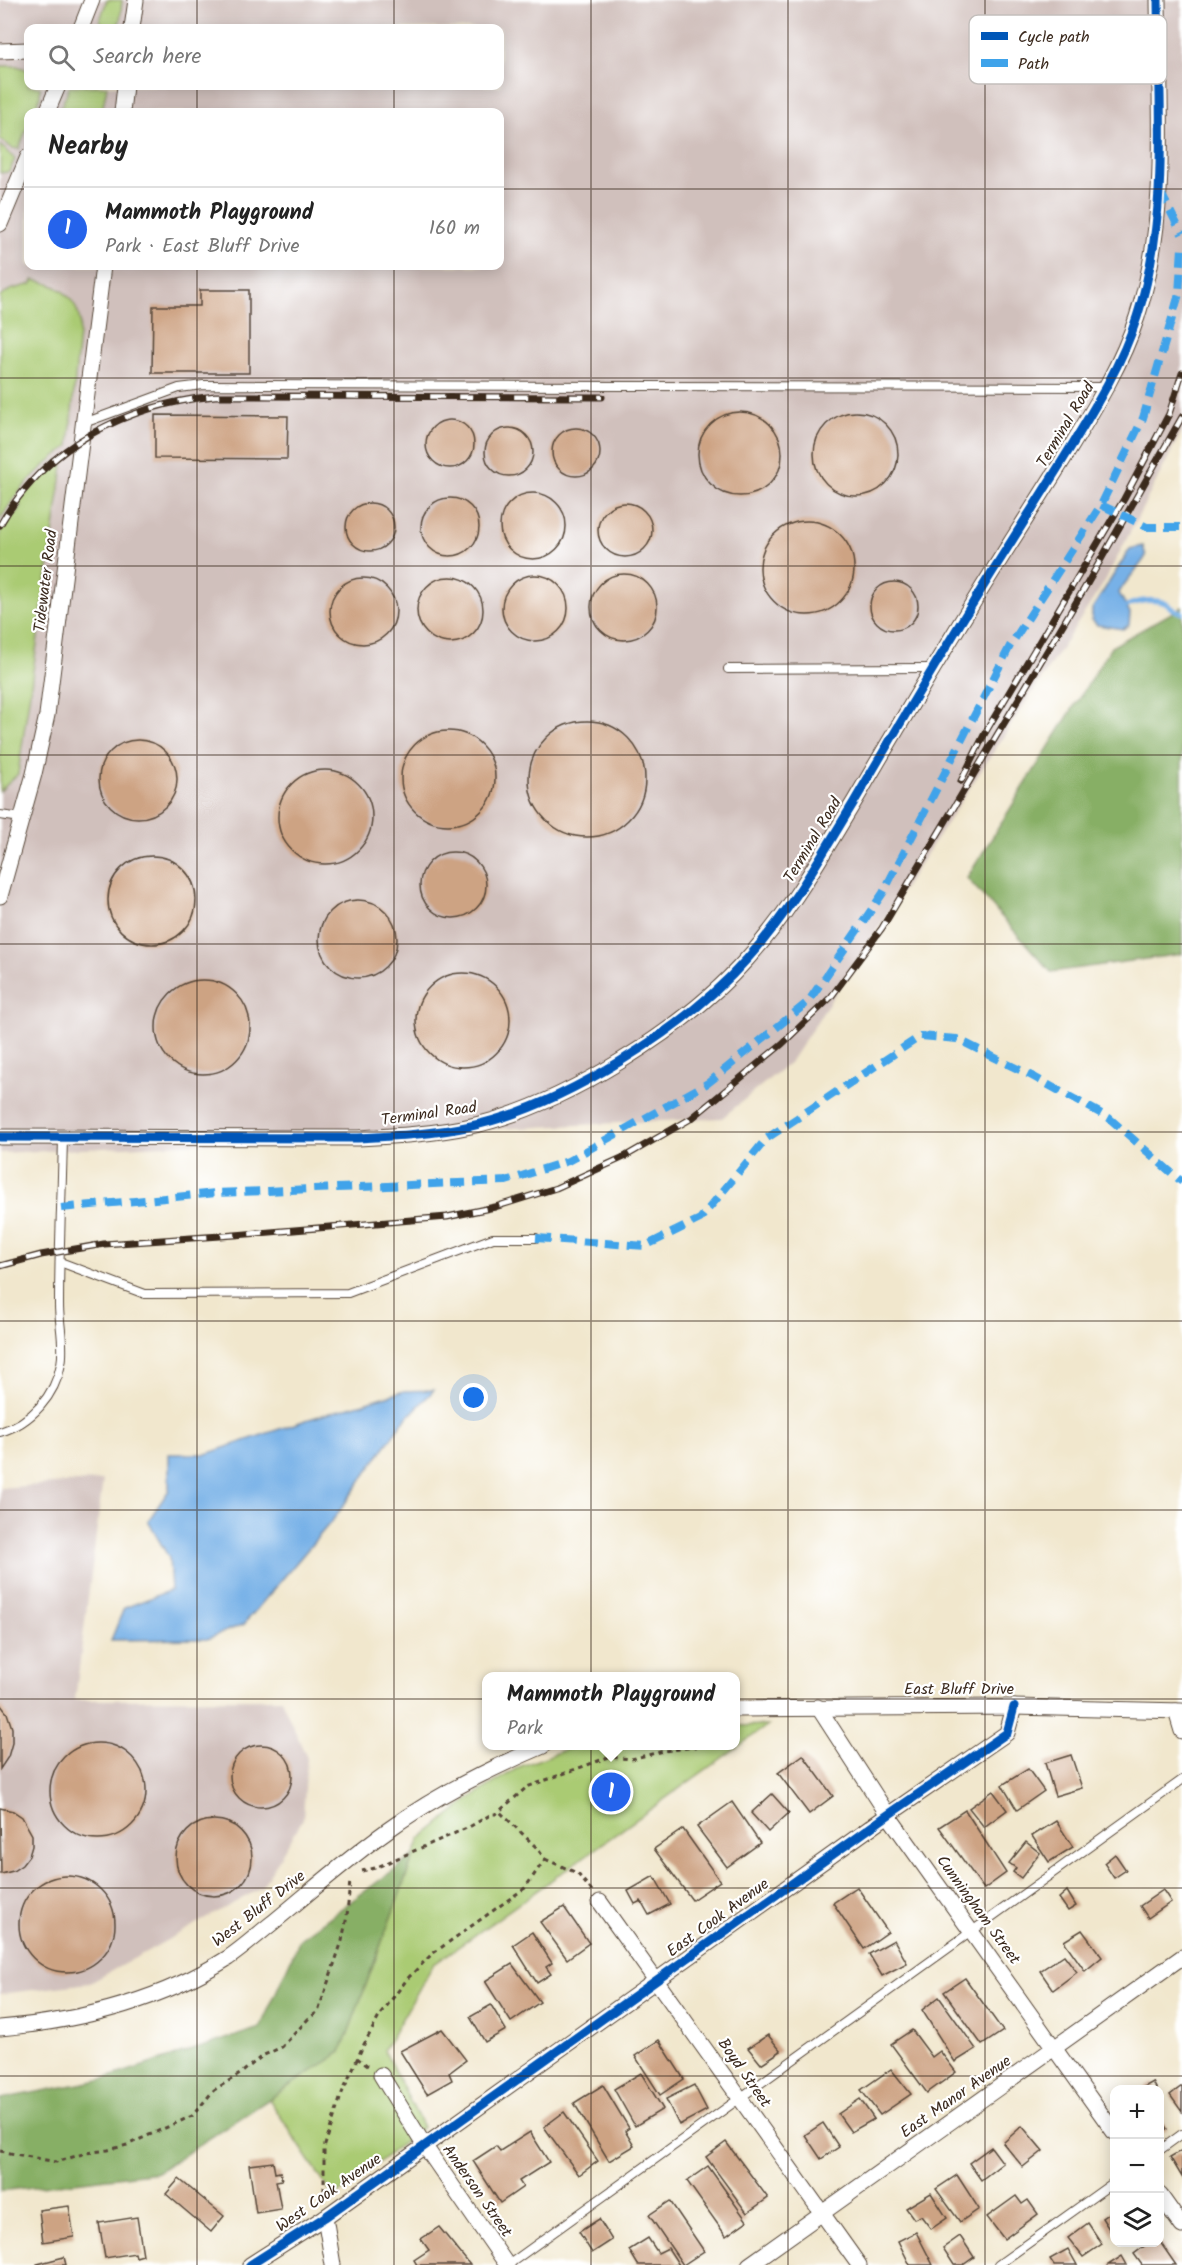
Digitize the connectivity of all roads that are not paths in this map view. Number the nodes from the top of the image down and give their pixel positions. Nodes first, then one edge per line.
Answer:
1 (92, 0) edge
2 (136, 0) edge
3 (1158, 0) edge
4 (1158, 15) edge
5 (83, 24) edge
6 (133, 24) edge
7 (24, 50) edge
8 (0, 51) edge
9 (1159, 84) edge
10 (56, 90) edge
11 (125, 90) edge
12 (49, 108) edge
13 (122, 108) edge
14 (24, 167) edge
15 (0, 224) edge
16 (103, 270) edge
17 (1108, 387) junction
18 (84, 423) junction
19 (933, 668) junction
20 (728, 669) dead end
21 (0, 815) edge
22 (22, 818) junction
23 (0, 896) edge
24 (63, 1136) junction
25 (0, 1137) edge
26 (537, 1238) dead end
27 (60, 1262) junction
28 (0, 1432) edge
29 (818, 1707) junction
30 (1014, 1707) junction
31 (740, 1709) edge
32 (1179, 1711) edge
33 (1182, 1731) edge
34 (534, 1750) edge
35 (1182, 1780) edge
36 (888, 1815) junction
37 (600, 1902) road end
38 (972, 1932) junction
39 (1182, 1957) edge
40 (656, 1981) junction
41 (0, 2028) edge
42 (1054, 2049) junction
43 (381, 2075) dead end
44 (741, 2099) junction
45 (1110, 2126) edge
46 (1182, 2134) edge
47 (424, 2145) junction
48 (1164, 2147) edge
49 (1110, 2185) edge
50 (1164, 2200) edge
51 (822, 2214) junction
52 (325, 2217) junction
53 (1182, 2226) edge
54 (250, 2265) edge
55 (333, 2265) edge
56 (507, 2265) edge
57 (749, 2265) edge
58 (859, 2265) edge
59 (998, 2265) edge

1 - 5 street
2 - 6 street
3 - 4 street, Terminal Road
7 - 8 street
9 - 17 street, Terminal Road
10 - 12 street
11 - 13 street
14 - 15 street
16 - 18 street, Tidewater Road
17 - 18 lane
17 - 19 street, Terminal Road
18 - 22 street, Tidewater Road
19 - 20 lane
19 - 24 street, Terminal Road
21 - 22 lane
22 - 23 street, Tidewater Road
24 - 25 street, Terminal Road
24 - 27 lane
26 - 27 lane
27 - 28 lane
29 - 30 street, East Bluff Drive
29 - 31 street, East Bluff Drive
29 - 36 street, Cunningham Street
30 - 32 street, East Bluff Drive
30 - 36 street, East Cook Avenue
32 - 33 street
34 - 41 street, West Bluff Drive
35 - 38 lane
36 - 38 street, Cunningham Street
36 - 40 street, East Cook Avenue
37 - 40 street, Boyd Street
38 - 42 street, Cunningham Street
38 - 44 lane
39 - 42 street, East Manor Avenue
40 - 44 street, Boyd Street
40 - 47 street, East Cook Avenue
42 - 45 street, Cunningham Street
42 - 51 street, East Manor Avenue
43 - 47 street, Anderson Street
44 - 51 street, Boyd Street
44 - 56 lane
46 - 48 lane
47 - 52 street, West Cook Avenue
47 - 56 street, Anderson Street
49 - 59 lane
50 - 53 street
51 - 57 street, East Manor Avenue
51 - 58 street, Boyd Street
52 - 54 street, West Cook Avenue
52 - 55 street

